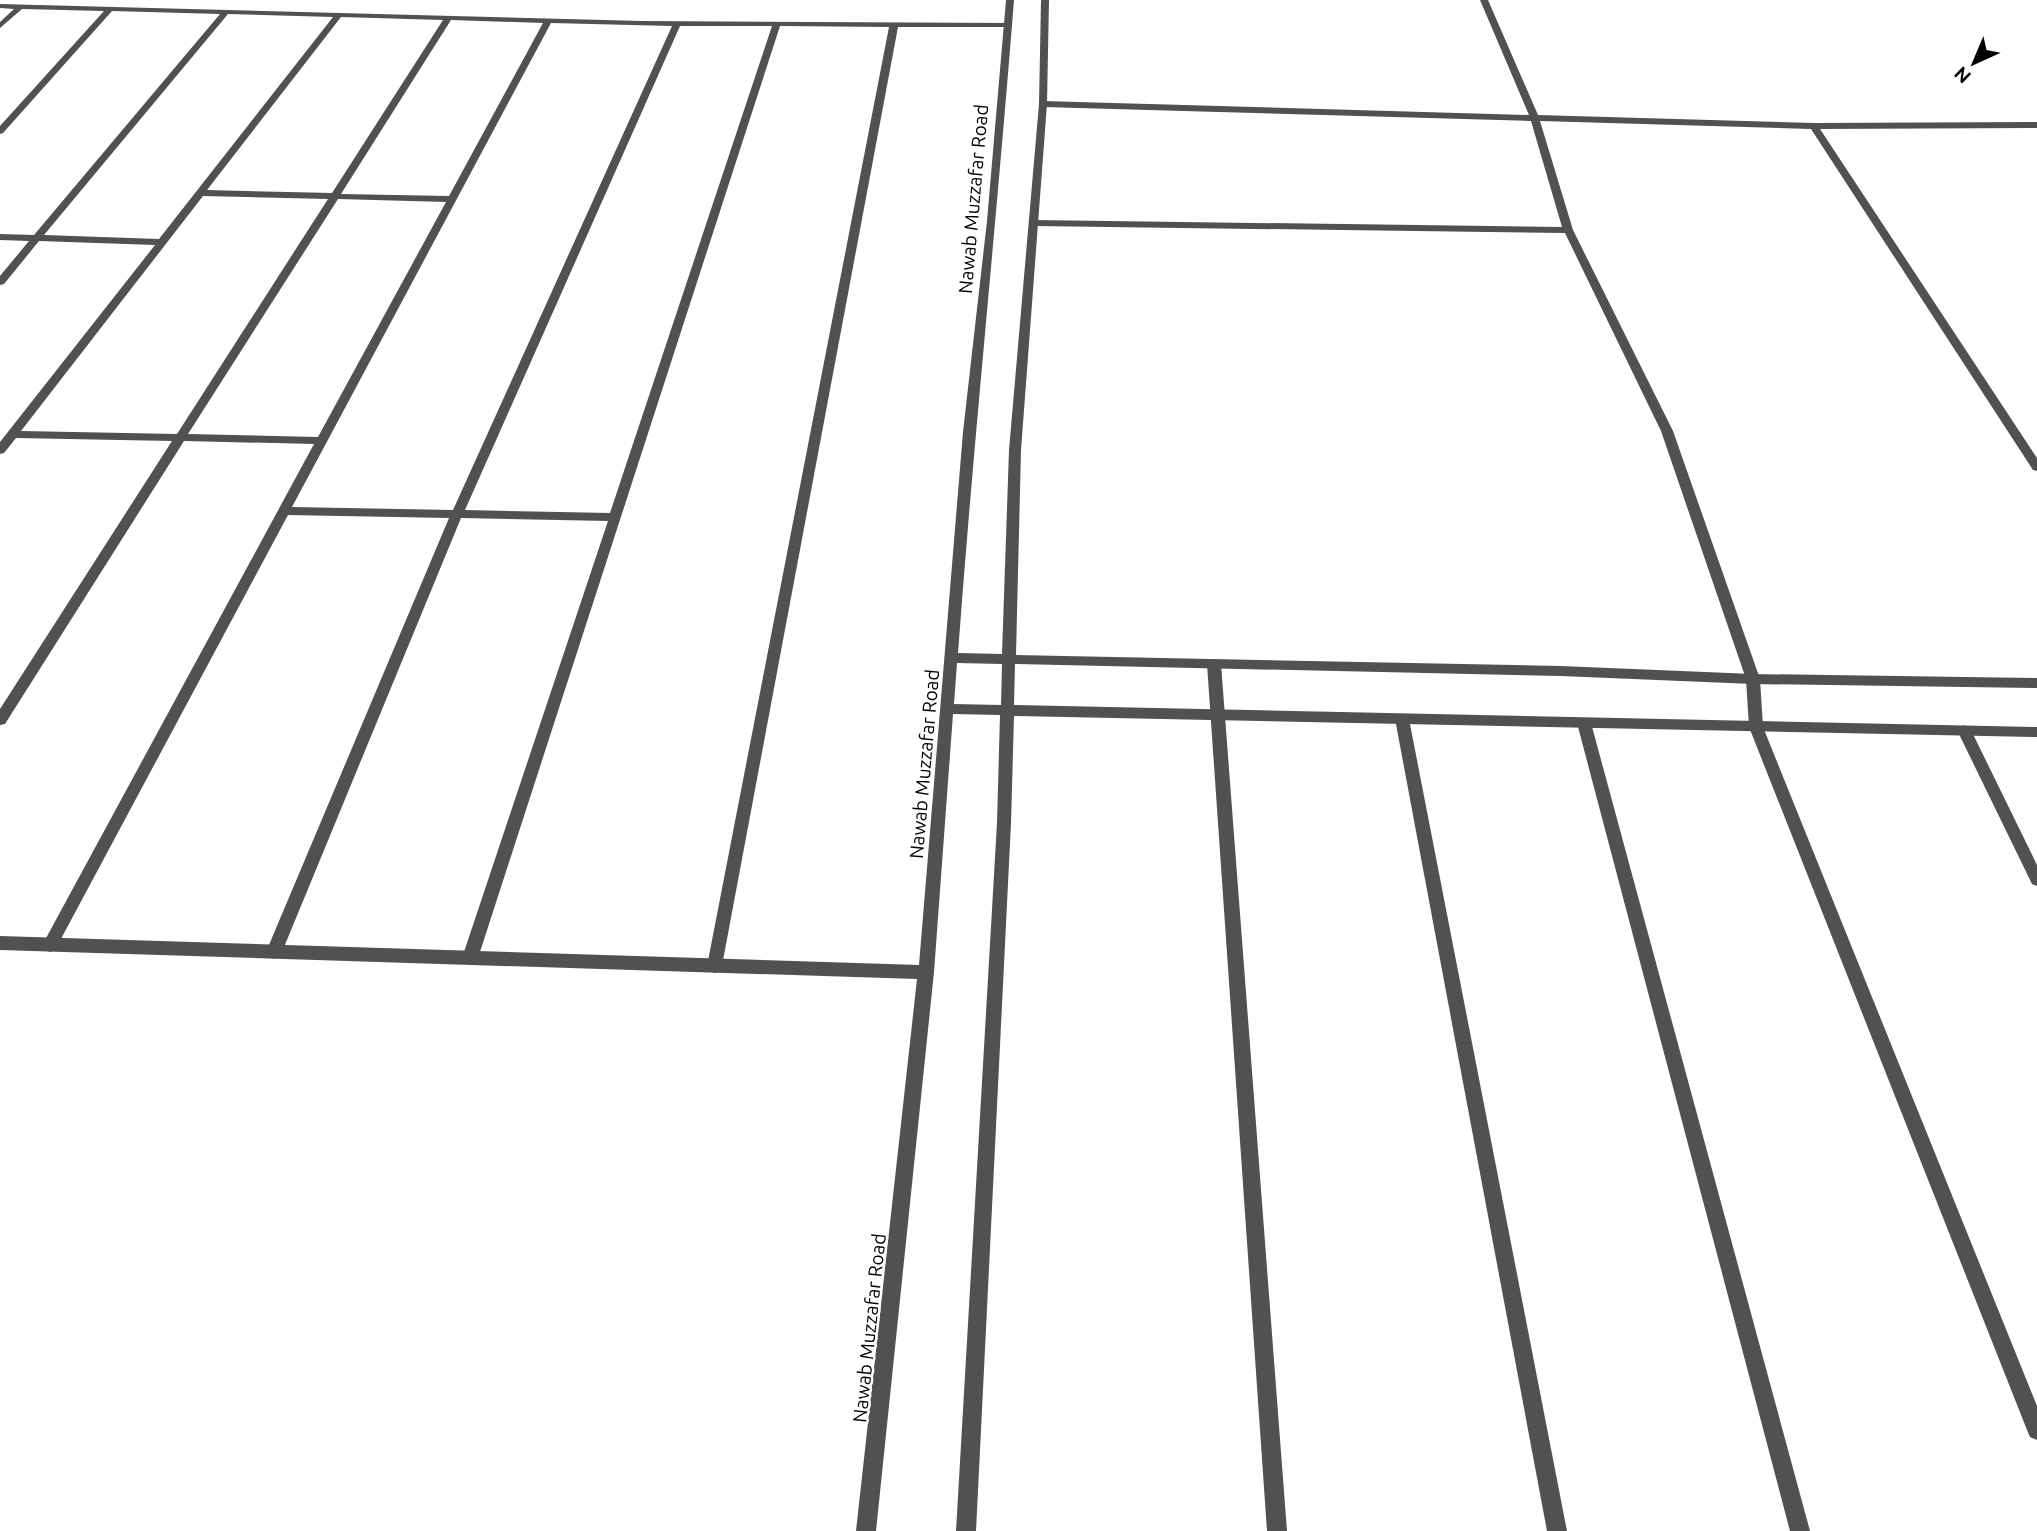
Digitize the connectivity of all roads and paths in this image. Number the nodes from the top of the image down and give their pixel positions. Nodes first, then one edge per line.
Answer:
1 (1010, 0) edge
2 (1045, 0) edge
3 (1484, 0) edge
4 (0, 6) edge
5 (21, 6) junction
6 (111, 8) junction
7 (227, 11) junction
8 (340, 14) junction
9 (449, 17) junction
10 (549, 20) junction
11 (677, 23) junction
12 (777, 23) junction
13 (894, 24) junction
14 (1009, 25) junction
15 (0, 26) edge
16 (1043, 104) junction
17 (1535, 119) junction
18 (2037, 125) edge
19 (1814, 126) junction
20 (0, 131) edge
21 (201, 193) junction
22 (335, 196) junction
23 (452, 199) junction
24 (1035, 223) junction
25 (1568, 230) junction
26 (0, 237) edge
27 (36, 239) junction
28 (163, 242) junction
29 (0, 282) edge
30 (13, 434) junction
31 (181, 438) junction
32 (322, 442) junction
33 (0, 450) edge
34 (2037, 467) edge
35 (284, 511) junction
36 (457, 514) junction
37 (615, 517) junction
38 (952, 658) junction
39 (1007, 659) junction
40 (1214, 664) junction
41 (1753, 679) junction
42 (2037, 683) edge
43 (947, 709) junction
44 (1008, 710) junction
45 (1217, 715) junction
46 (1402, 719) junction
47 (0, 720) edge
48 (1584, 723) junction
49 (1756, 727) junction
50 (1964, 730) junction
51 (2037, 732) edge
52 (2037, 880) edge
53 (0, 943) edge
54 (50, 945) junction
55 (274, 952) junction
56 (470, 958) junction
57 (715, 965) junction
58 (926, 972) junction
59 (2037, 1430) edge
60 (866, 1531) edge
61 (967, 1531) edge
62 (1277, 1531) edge
63 (1557, 1531) edge
64 (1800, 1531) edge

1 - 14 street, Nawab Muzzafar Road
2 - 16 street
3 - 17 street
4 - 5 street
5 - 6 street
5 - 15 street
6 - 7 street
6 - 20 street
7 - 8 street
7 - 27 street
8 - 9 street
8 - 21 street
9 - 10 street
9 - 22 street
10 - 11 street
10 - 23 street
11 - 12 street
11 - 36 street
12 - 13 street
12 - 37 street
13 - 14 street
13 - 57 street
14 - 38 street, Nawab Muzzafar Road
16 - 17 street
16 - 24 street
17 - 19 street
17 - 25 street
18 - 19 street
19 - 34 street
21 - 22 street
21 - 28 street
22 - 23 street
22 - 31 street
23 - 32 street
24 - 25 street
24 - 39 street
25 - 41 street
26 - 27 street
27 - 28 street
27 - 29 street
28 - 30 street
30 - 31 street
30 - 33 street
31 - 32 street
31 - 47 street
32 - 35 street
35 - 36 street
35 - 54 street
36 - 37 street
36 - 55 street
37 - 56 street
38 - 39 street
38 - 43 street, Nawab Muzzafar Road
39 - 40 street
39 - 44 street
40 - 41 street
40 - 45 street
41 - 42 street
41 - 49 street
43 - 44 street
43 - 58 street, Nawab Muzzafar Road
44 - 45 street
44 - 61 street
45 - 46 street
45 - 62 street
46 - 48 street
46 - 63 street
48 - 49 street
48 - 64 street
49 - 50 street
49 - 59 street
50 - 51 street
50 - 52 street
53 - 54 street
54 - 55 street
55 - 56 street
56 - 57 street
57 - 58 street
58 - 60 street, Nawab Muzzafar Road

